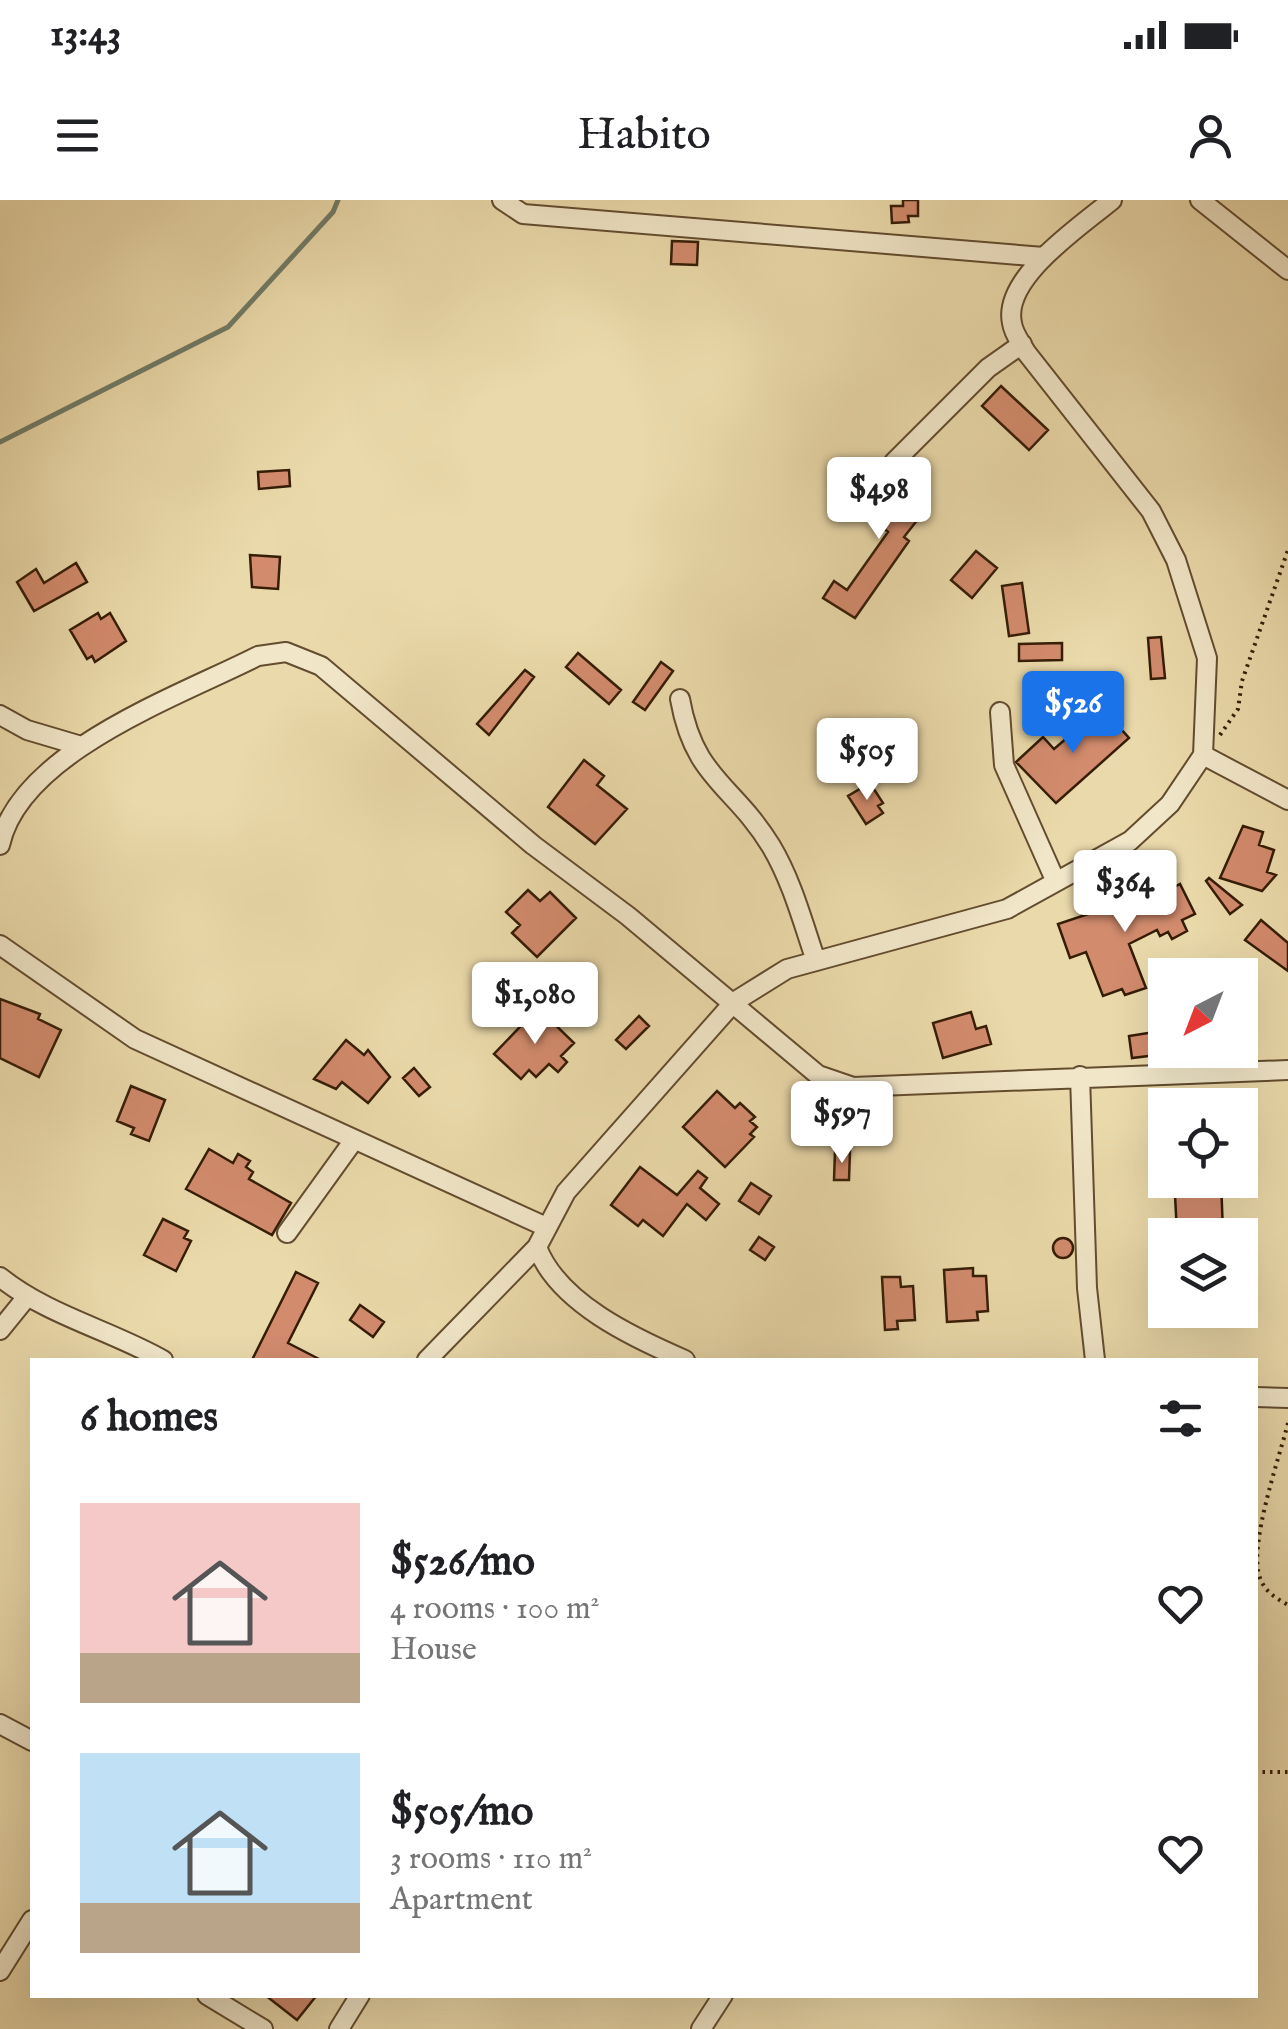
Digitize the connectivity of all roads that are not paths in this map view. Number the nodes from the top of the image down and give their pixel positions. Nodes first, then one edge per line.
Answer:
1 (502, 200) edge
2 (1112, 200) edge
3 (1200, 200) edge
4 (1044, 257) junction
5 (1288, 270) edge
6 (1022, 344) junction
7 (894, 462) dead end
8 (680, 699) dead end
9 (1000, 712) dead end
10 (0, 715) edge
11 (81, 746) junction
12 (1203, 750) junction
13 (1288, 800) edge
14 (0, 845) edge
15 (1056, 882) junction
16 (0, 945) edge
17 (816, 961) junction
18 (734, 1002) junction
19 (1288, 1070) edge
20 (1080, 1076) junction
21 (354, 1140) junction
22 (544, 1226) junction
23 (287, 1233) dead end
24 (537, 1247) junction
25 (0, 1277) edge
26 (26, 1298) junction
27 (0, 1330) edge
28 (158, 1358) edge
29 (429, 1358) edge
30 (680, 1358) edge
31 (1095, 1358) edge
32 (1258, 1397) edge
33 (1288, 1398) edge
34 (0, 1724) edge
35 (30, 1739) edge
36 (30, 1923) edge
37 (0, 1971) edge
38 (212, 1998) edge
39 (358, 1998) edge
40 (721, 1998) edge
41 (263, 2029) edge
42 (339, 2029) edge
43 (701, 2029) edge

1 - 4 street
2 - 4 street
3 - 5 street
4 - 6 street
6 - 7 street
6 - 12 street
8 - 17 street
9 - 15 street
10 - 11 street
11 - 14 street
11 - 18 street
12 - 13 street
12 - 15 street
15 - 17 street
16 - 21 street
17 - 18 street
18 - 20 street
18 - 22 street
19 - 20 street
20 - 31 street
21 - 22 street
21 - 23 street
22 - 24 street
24 - 29 street
24 - 30 street
25 - 26 street
26 - 27 street
26 - 28 street
32 - 33 street
34 - 35 street
36 - 37 street
38 - 41 street
39 - 42 street
40 - 43 street

